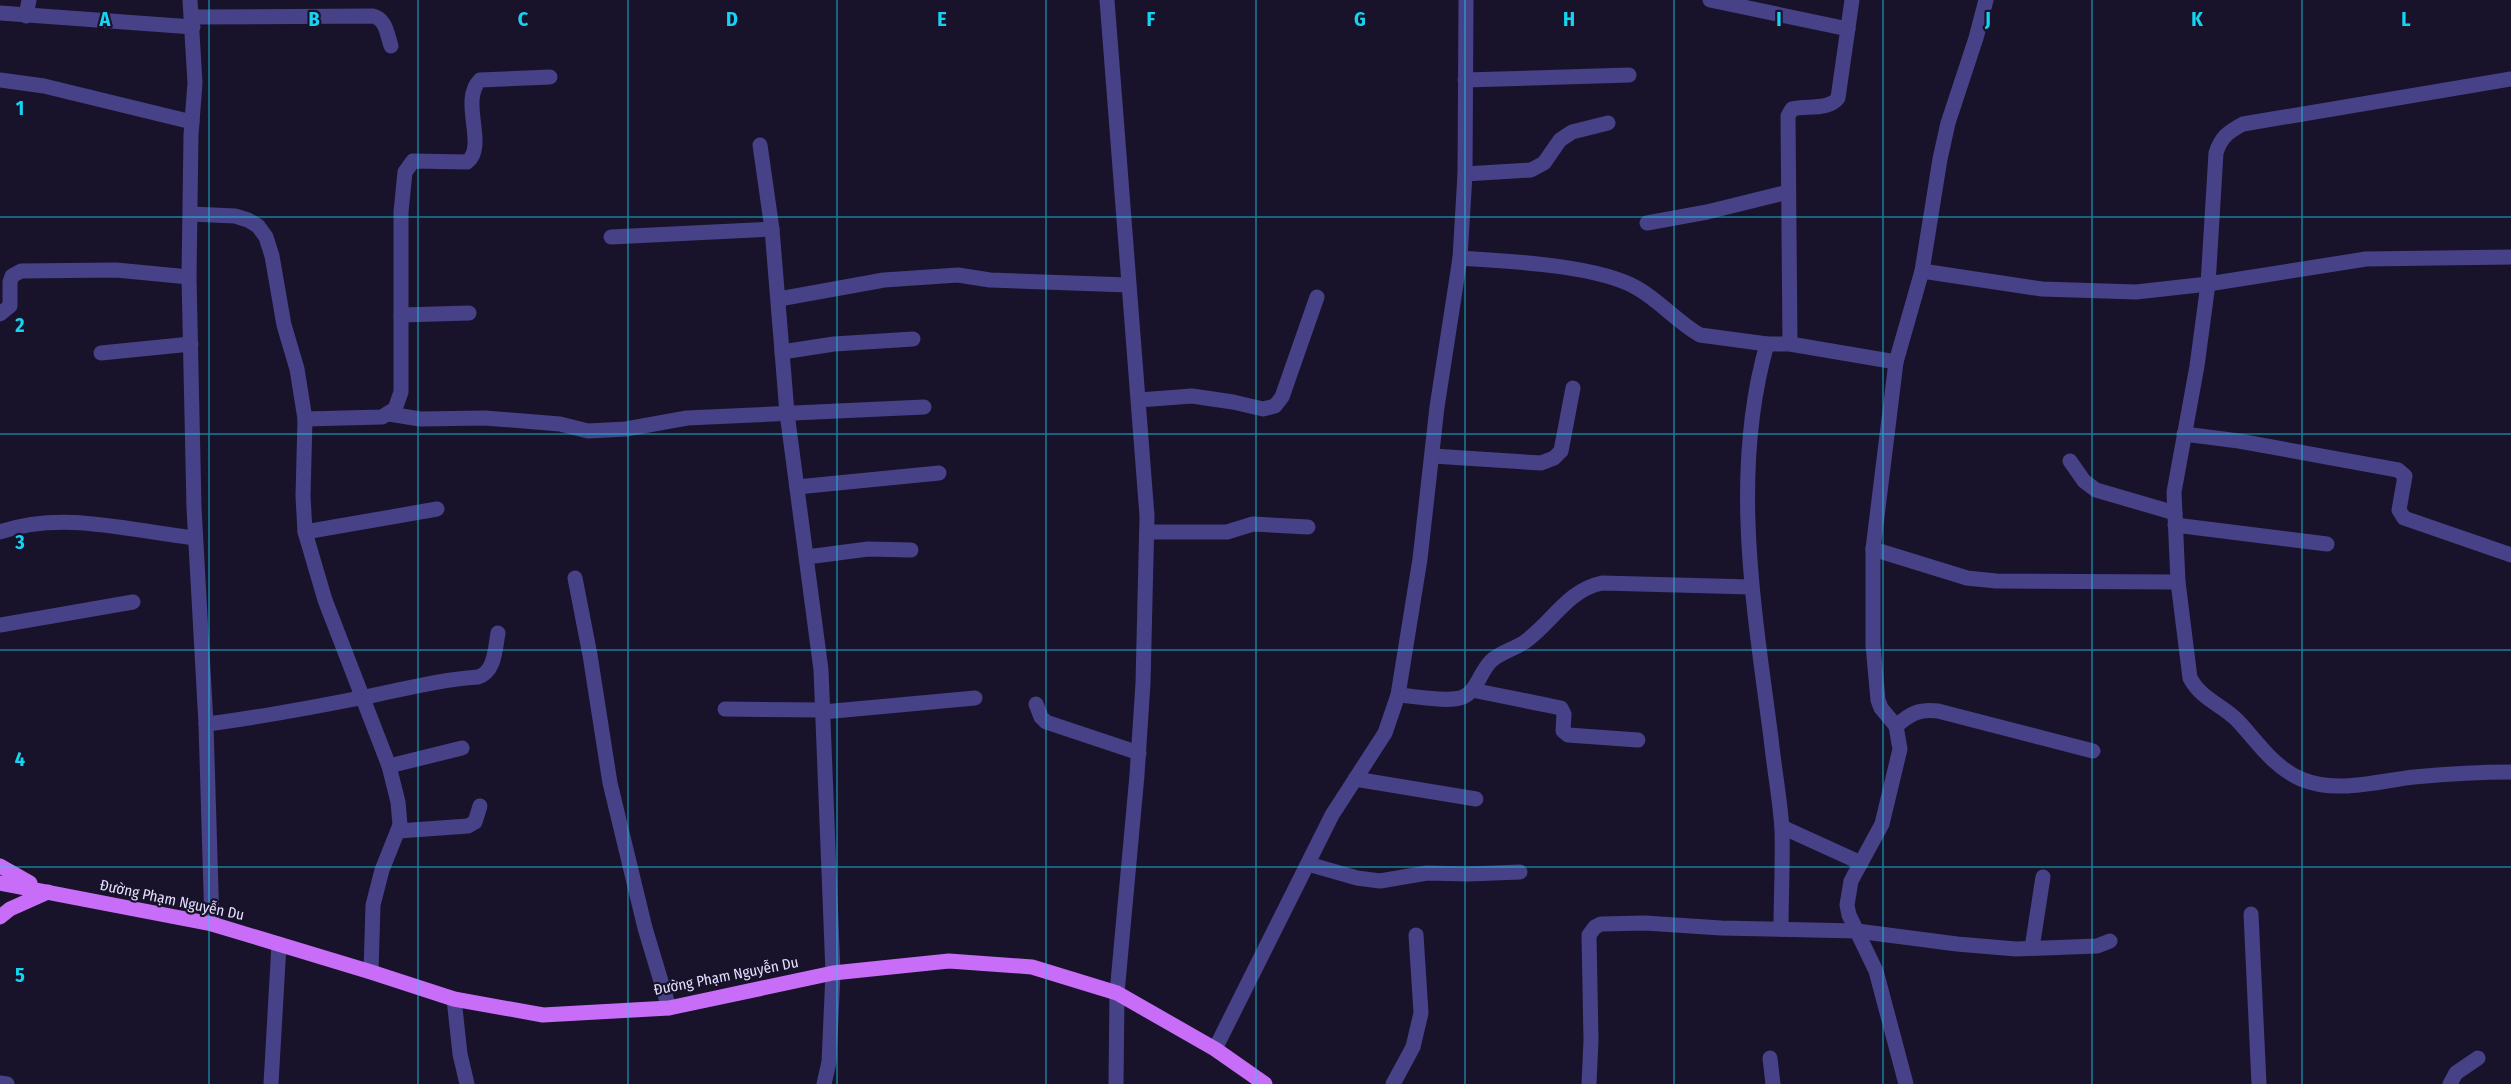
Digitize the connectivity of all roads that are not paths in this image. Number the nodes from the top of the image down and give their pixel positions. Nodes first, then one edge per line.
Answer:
1 (29, 0) edge
2 (190, 0) edge
3 (1107, 0) edge
4 (1466, 0) edge
5 (1710, 0) edge
6 (1852, 0) edge
7 (1986, 0) edge
8 (0, 13) edge
9 (26, 16) junction
10 (193, 22) junction
11 (1848, 29) junction
12 (390, 46) dead end
13 (1629, 75) dead end
14 (550, 77) dead end
15 (2511, 79) edge
16 (0, 80) edge
17 (1465, 80) junction
18 (192, 122) junction
19 (1608, 123) dead end
20 (760, 145) dead end
21 (1465, 174) junction
22 (1788, 192) junction
23 (191, 214) junction
24 (1647, 223) dead end
25 (772, 229) junction
26 (611, 237) dead end
27 (2511, 257) edge
28 (1460, 258) junction
29 (1922, 272) junction
30 (189, 277) junction
31 (2208, 284) junction
32 (1128, 285) junction
33 (1317, 297) dead end
34 (779, 299) junction
35 (469, 313) dead end
36 (0, 314) edge
37 (401, 315) junction
38 (913, 339) dead end
39 (191, 344) junction
40 (1767, 344) junction
41 (1790, 344) junction
42 (782, 352) junction
43 (101, 353) dead end
44 (1896, 362) junction
45 (1573, 388) dead end
46 (1139, 400) junction
47 (924, 407) dead end
48 (787, 413) junction
49 (389, 414) junction
50 (305, 419) junction
51 (2184, 434) junction
52 (1432, 456) junction
53 (2070, 461) dead end
54 (939, 472) dead end
55 (797, 487) junction
56 (437, 509) dead end
57 (2175, 519) junction
58 (1308, 527) dead end
59 (0, 532) edge
60 (305, 532) junction
61 (1147, 532) junction
62 (195, 538) junction
63 (2327, 544) dead end
64 (1873, 549) junction
65 (911, 550) dead end
66 (2511, 555) edge
67 (807, 557) junction
68 (575, 578) dead end
69 (2178, 582) junction
70 (1751, 587) junction
71 (133, 602) dead end
72 (0, 625) edge
73 (498, 633) dead end
74 (1472, 690) junction
75 (1398, 695) junction
76 (363, 697) junction
77 (975, 698) dead end
78 (1036, 704) dead end
79 (724, 709) dead end
80 (823, 711) junction
81 (206, 724) junction
82 (1896, 726) junction
83 (1638, 740) dead end
84 (462, 748) dead end
85 (2093, 751) dead end
86 (1139, 753) junction
87 (389, 766) junction
88 (2511, 772) edge
89 (1355, 779) junction
90 (1476, 799) dead end
91 (480, 806) dead end
92 (1782, 827) junction
93 (398, 831) junction
94 (1861, 863) junction
95 (1308, 864) junction
96 (0, 866) edge
97 (1520, 872) dead end
98 (2043, 877) dead end
99 (0, 883) edge
100 (48, 892) junction
101 (2251, 914) dead end
102 (0, 916) edge
103 (212, 924) junction
104 (1781, 929) junction
105 (1857, 932) junction
106 (1416, 936) dead end
107 (2110, 941) dead end
108 (279, 944) junction
109 (2032, 948) junction
110 (371, 972) junction
111 (833, 973) junction
112 (1117, 993) junction
113 (454, 999) junction
114 (669, 1008) junction
115 (1215, 1049) junction
116 (1770, 1058) dead end
117 (2478, 1058) dead end
118 (0, 1083) edge
119 (7, 1084) edge
120 (271, 1084) edge
121 (467, 1084) edge
122 (824, 1084) edge
123 (1116, 1084) edge
124 (1265, 1084) edge
125 (1394, 1084) edge
126 (1589, 1084) edge
127 (1773, 1084) edge
128 (1906, 1084) edge
129 (2259, 1084) edge
130 (2450, 1084) edge

1 - 9 street
2 - 10 street
3 - 32 street
4 - 17 street
5 - 11 street
6 - 11 street
7 - 29 street
8 - 9 street
9 - 10 street
10 - 12 street
10 - 18 street
11 - 22 street
13 - 17 street
14 - 37 street
15 - 31 street
16 - 18 street
17 - 21 street
18 - 23 street
19 - 21 street
20 - 25 street
21 - 28 street
22 - 24 street
22 - 41 street
23 - 30 street
23 - 50 street
25 - 26 street
25 - 34 street
27 - 31 street
28 - 40 street
28 - 52 street
29 - 31 street
29 - 44 street
30 - 36 street
30 - 39 street
31 - 51 street
32 - 34 street
32 - 46 street
33 - 46 street
34 - 42 street
35 - 37 street
37 - 49 street
38 - 42 street
39 - 43 street
39 - 62 street
40 - 41 street
40 - 70 street
41 - 44 street
42 - 48 street
44 - 64 street
45 - 52 street
46 - 61 street
47 - 48 street
48 - 49 street
48 - 55 street
49 - 50 street
50 - 60 street
51 - 57 street
51 - 66 street
52 - 75 street
53 - 57 street
54 - 55 street
55 - 67 street
56 - 60 street
57 - 63 street
57 - 69 street
58 - 61 street
59 - 62 street
60 - 76 street
61 - 86 street
62 - 81 street
64 - 69 street
64 - 82 street
65 - 67 street
67 - 80 street
68 - 114 street
69 - 88 street
70 - 74 street
70 - 92 street
71 - 72 street
73 - 76 street
74 - 75 street
74 - 83 street
75 - 89 street
76 - 81 street
76 - 87 street
77 - 80 street
78 - 86 street
79 - 80 street
80 - 111 street
81 - 103 street
82 - 85 street
82 - 94 street
84 - 87 street
86 - 112 street
87 - 93 street
89 - 90 street
89 - 95 street
91 - 93 street
92 - 94 street
92 - 104 street
93 - 110 street
94 - 105 street
95 - 97 street
95 - 115 street
96 - 100 main road
98 - 109 street
99 - 100 main road, Đường Phạm Nguyễn Du
100 - 102 main road
100 - 103 main road, Đường Phạm Nguyễn Du
101 - 129 street
103 - 108 main road, Đường Phạm Nguyễn Du
104 - 105 street
104 - 126 street
105 - 109 street
105 - 128 street
106 - 125 street
107 - 109 street
108 - 110 main road, Đường Phạm Nguyễn Du
108 - 120 street
110 - 113 main road, Đường Phạm Nguyễn Du
111 - 112 main road, Đường Phạm Nguyễn Du
111 - 114 main road, Đường Phạm Nguyễn Du
111 - 122 street
112 - 115 main road, Đường Phạm Nguyễn Du
112 - 123 street
113 - 114 main road, Đường Phạm Nguyễn Du
113 - 121 street
115 - 124 main road, Đường Phạm Nguyễn Du
116 - 127 street
117 - 130 street
118 - 119 street

